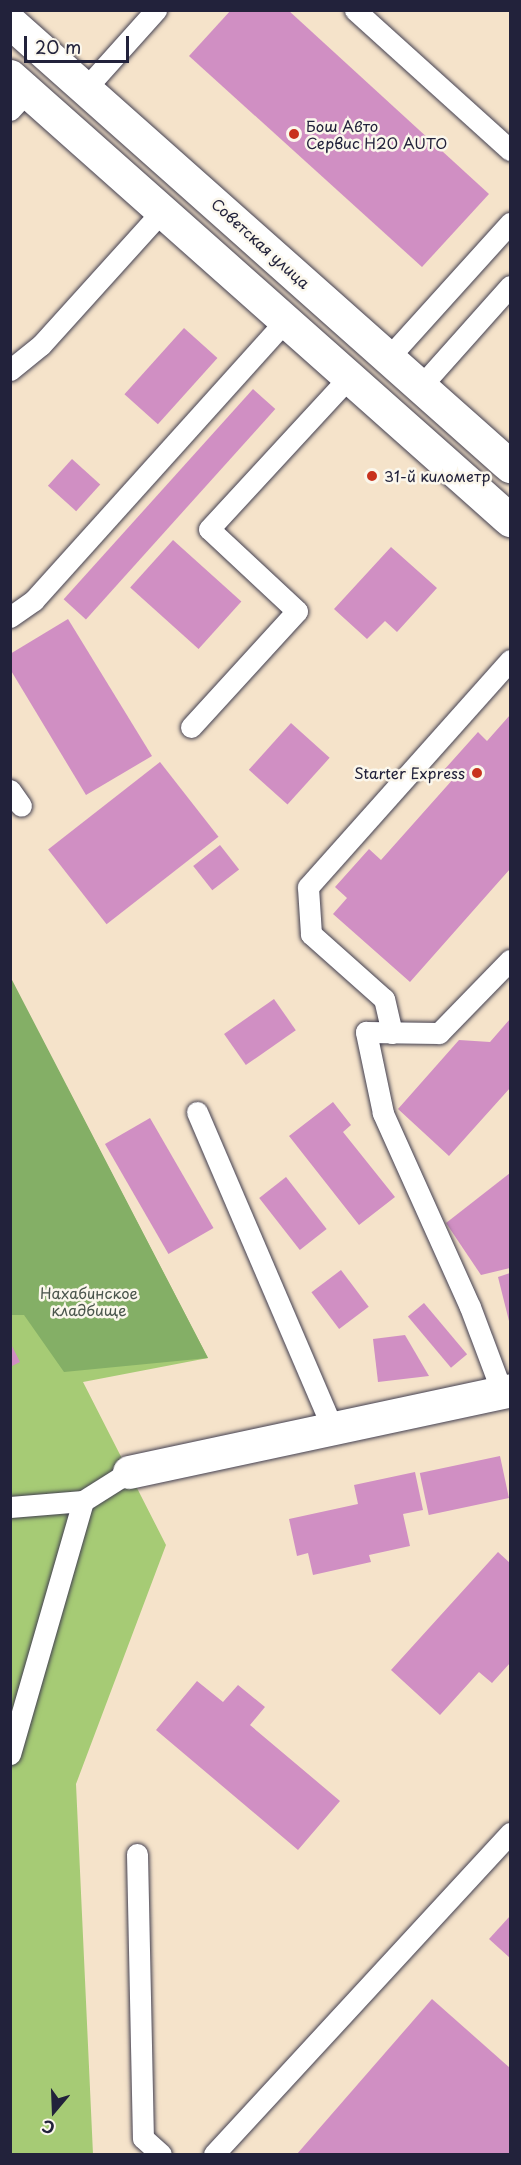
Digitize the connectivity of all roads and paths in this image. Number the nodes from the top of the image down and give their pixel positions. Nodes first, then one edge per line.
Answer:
1 (156, 10) edge
2 (355, 10) edge
3 (10, 22) edge
4 (86, 88) junction
5 (16, 92) edge
6 (510, 150) edge
7 (163, 210) junction
8 (510, 223) edge
9 (510, 286) edge
10 (286, 320) junction
11 (389, 357) junction
12 (10, 370) edge
13 (350, 376) junction
14 (421, 386) junction
15 (510, 466) edge
16 (510, 520) edge
17 (10, 617) edge
18 (510, 660) edge
19 (191, 727) dead end
20 (510, 960) edge
21 (392, 1032) junction
22 (197, 1112) dead end
23 (506, 1391) edge
24 (332, 1427) junction
25 (129, 1472) joint
26 (83, 1501) junction
27 (10, 1508) edge
28 (10, 1754) edge
29 (510, 1833) edge
30 (137, 1854) dead end
31 (161, 2154) edge
32 (214, 2154) edge

1 - 4 lane
2 - 6 lane
3 - 4 main road, Советская улица
4 - 11 main road, Советская улица
5 - 7 main road
7 - 10 main road
7 - 12 lane
8 - 11 lane
9 - 14 lane
10 - 13 main road
10 - 17 lane
11 - 14 main road, Советская улица
13 - 16 main road
13 - 19 lane
14 - 15 main road, Советская улица
18 - 21 lane
20 - 21 lane
21 - 23 lane
22 - 24 lane
23 - 24 main road
24 - 25 main road
25 - 26 lane
26 - 27 lane
26 - 28 lane
29 - 32 lane
30 - 31 lane

